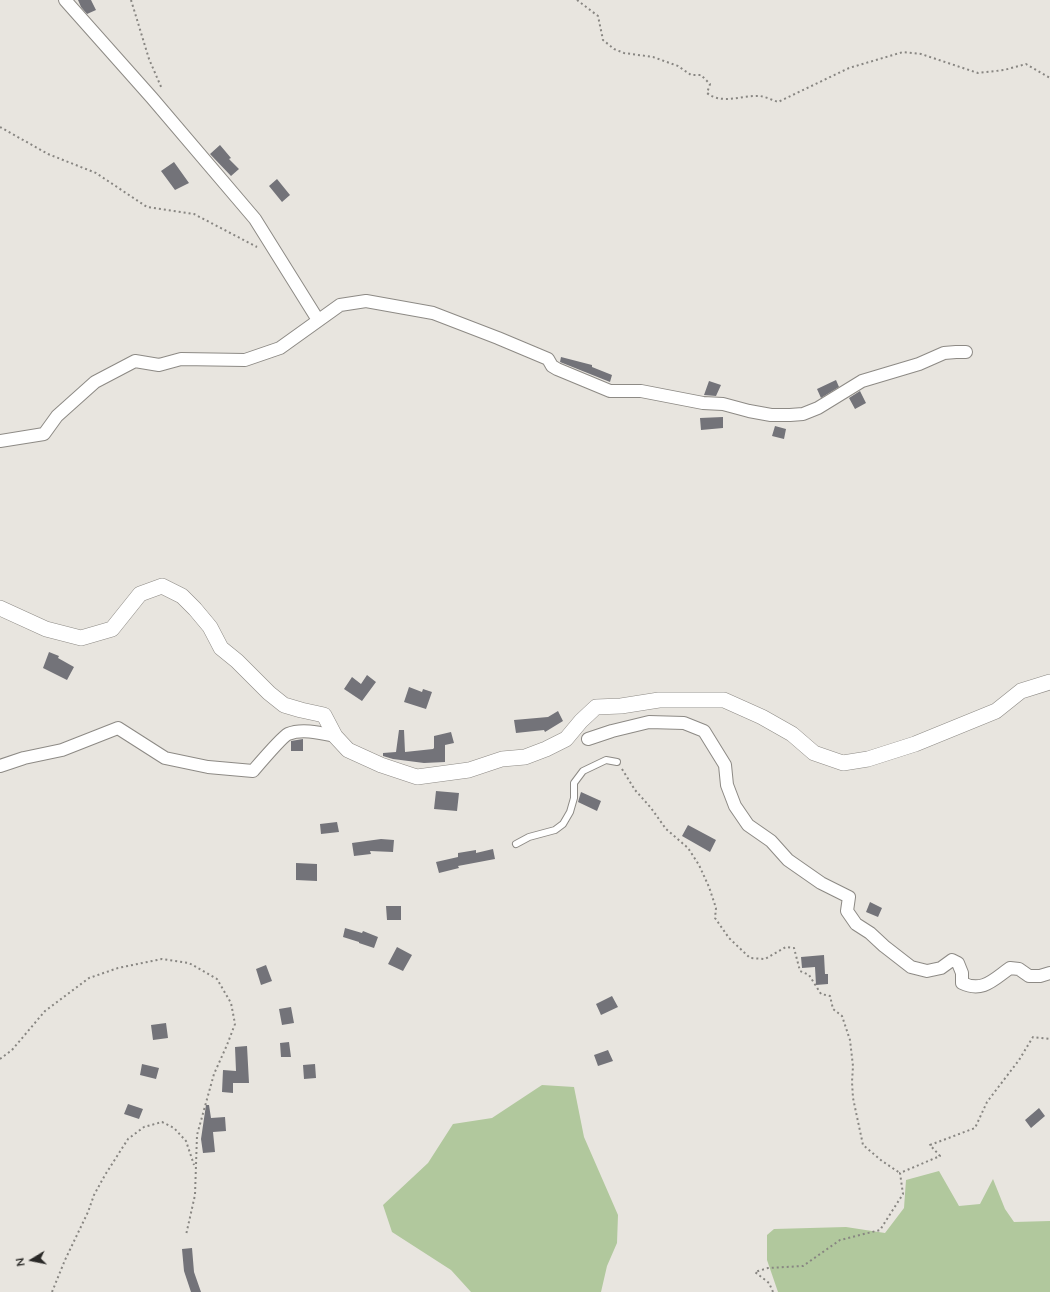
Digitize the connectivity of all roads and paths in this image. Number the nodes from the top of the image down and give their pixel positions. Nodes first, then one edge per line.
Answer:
1 (65, 0) edge
2 (131, 0) edge
3 (577, 0) edge
4 (1050, 78) edge
5 (164, 95) dead end
6 (0, 127) edge
7 (260, 248) dead end
8 (318, 320) junction
9 (966, 352) dead end
10 (0, 441) edge
11 (0, 608) edge
12 (1050, 682) edge
13 (335, 736) junction
14 (588, 739) dead end
15 (617, 762) joint
16 (0, 766) edge
17 (516, 844) dead end
18 (1050, 973) edge
19 (1050, 1040) edge
20 (0, 1059) edge
21 (195, 1166) junction
22 (900, 1173) junction
23 (186, 1235) dead end
24 (52, 1292) edge
25 (773, 1292) edge

1 - 8 street
2 - 5 path
3 - 4 path
6 - 7 path
8 - 9 street
8 - 10 street
11 - 13 street
12 - 13 street
13 - 16 street
14 - 18 street
15 - 17 lane
15 - 22 path
19 - 22 path
20 - 21 path
21 - 23 path
21 - 24 path
22 - 25 path

